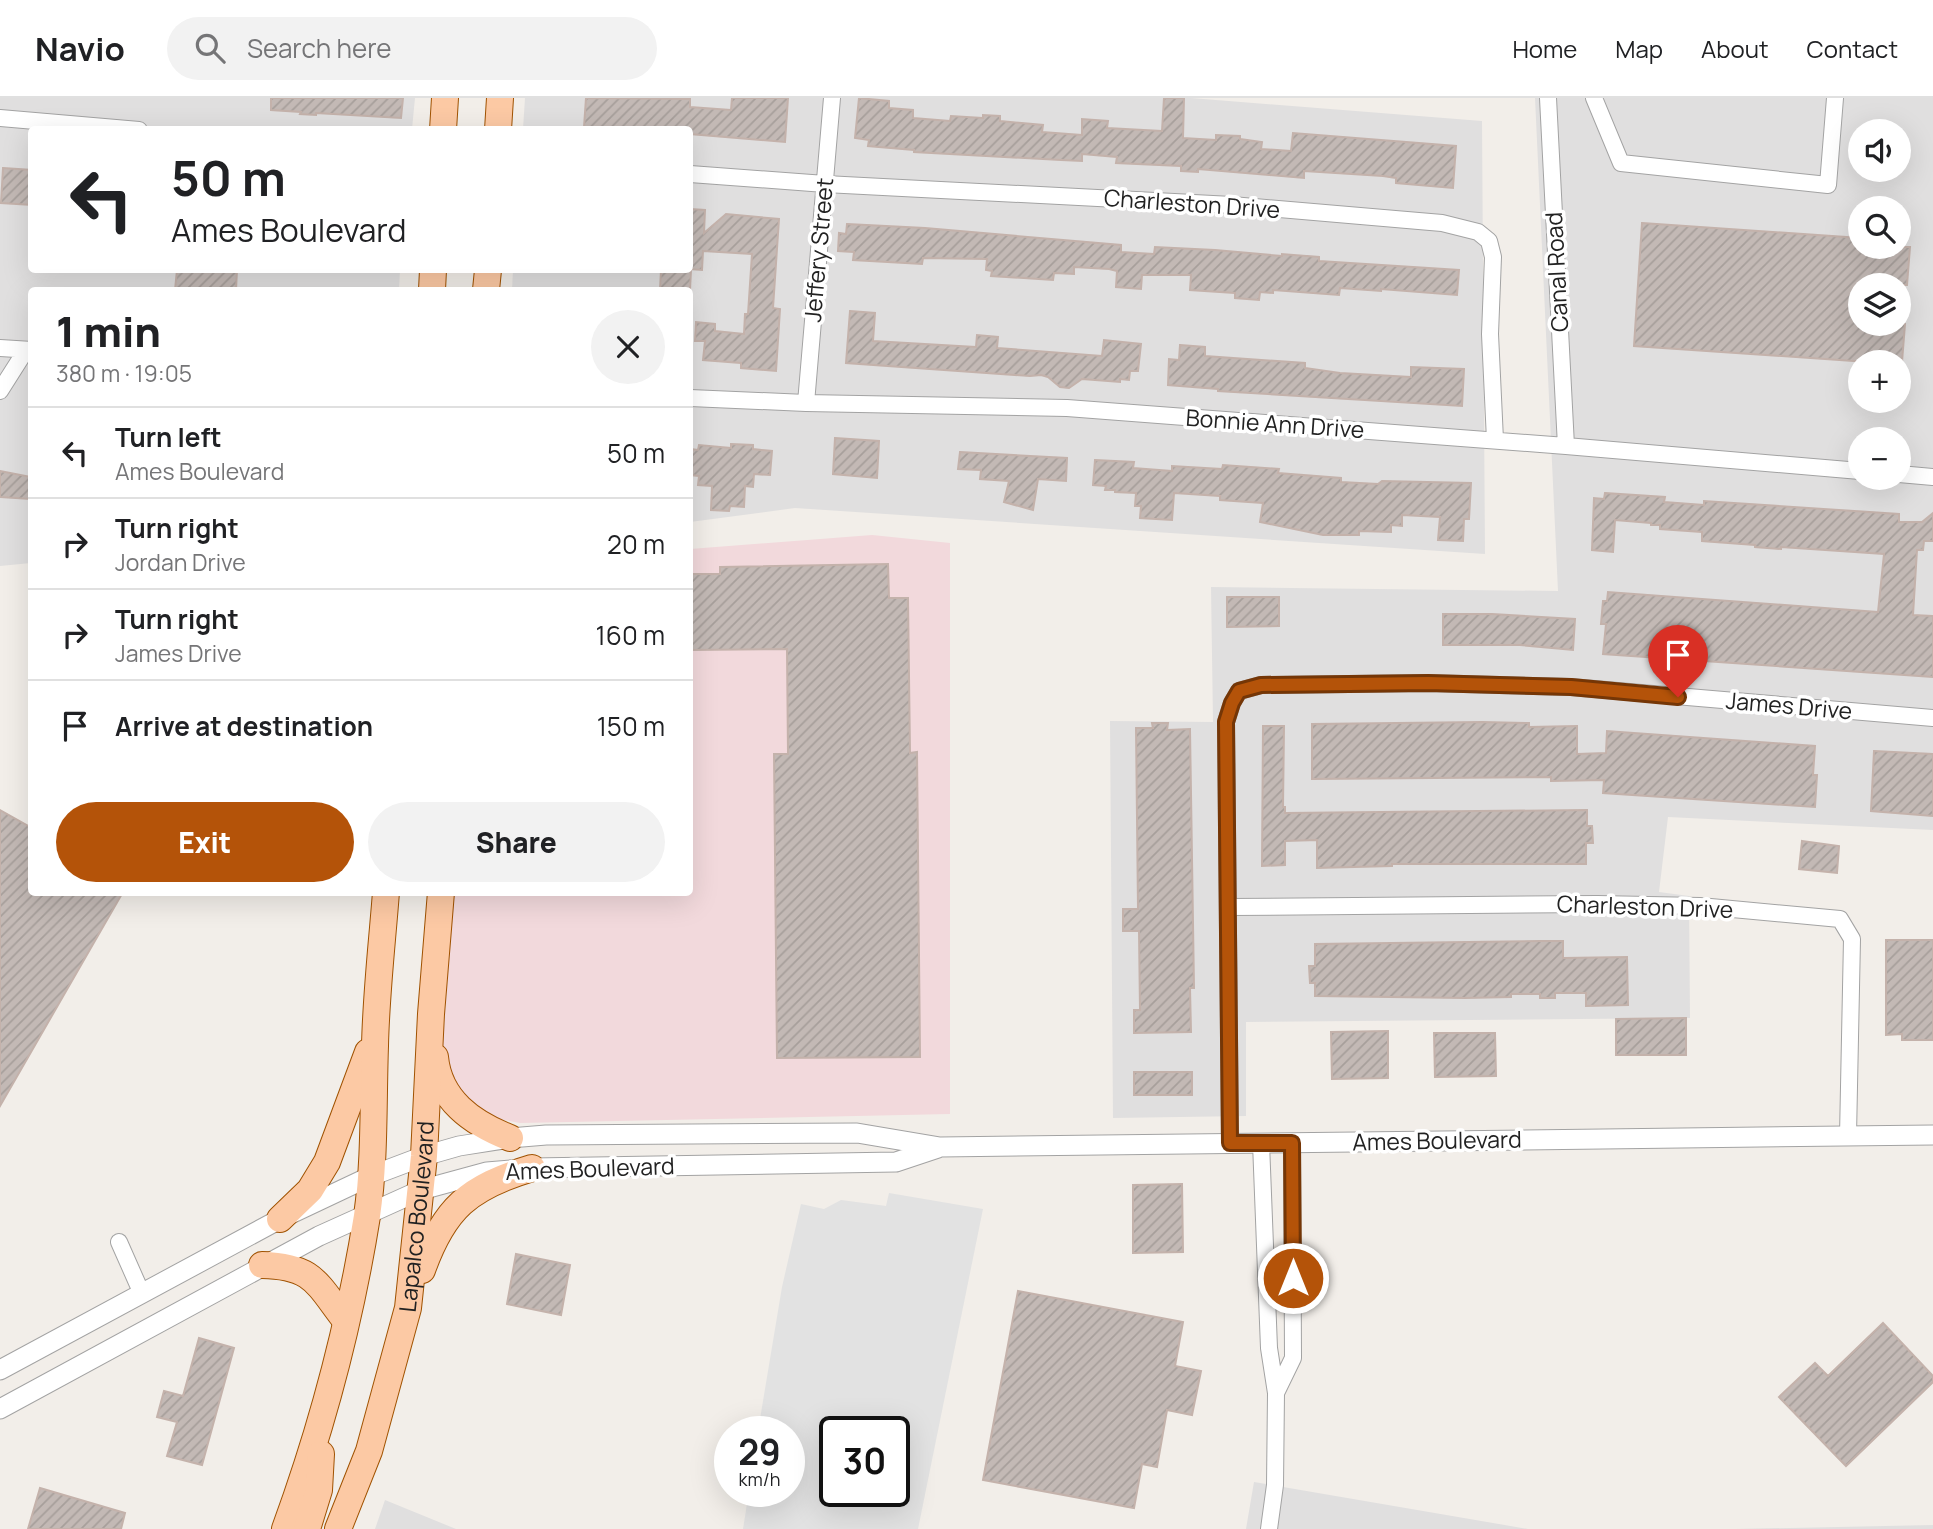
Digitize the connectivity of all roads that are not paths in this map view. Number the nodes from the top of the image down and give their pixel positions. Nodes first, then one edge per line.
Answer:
1 (445, 98) edge
2 (500, 98) edge
3 (832, 98) edge
4 (1548, 98) edge
5 (1594, 98) edge
6 (1835, 98) edge
7 (0, 118) edge
8 (93, 126) edge
9 (443, 126) edge
10 (498, 126) edge
11 (693, 174) edge
12 (825, 184) junction
13 (0, 348) edge
14 (28, 350) edge
15 (28, 351) edge
16 (0, 391) edge
17 (693, 398) edge
18 (806, 403) junction
19 (1495, 440) junction
20 (1566, 446) junction
21 (1848, 470) edge
22 (1911, 475) edge
23 (1933, 477) edge
24 (1933, 718) edge
25 (386, 896) edge
26 (429, 896) edge
27 (441, 896) edge
28 (1230, 907) junction
29 (437, 930) junction
30 (431, 1014) junction
31 (375, 1034) junction
32 (1933, 1135) edge
33 (1848, 1136) junction
34 (510, 1138) junction
35 (1230, 1143) junction
36 (1261, 1143) junction
37 (1292, 1143) junction
38 (940, 1147) junction
39 (424, 1156) junction
40 (531, 1168) junction
41 (371, 1176) junction
42 (421, 1190) junction
43 (367, 1215) junction
44 (280, 1219) junction
45 (119, 1242) dead end
46 (262, 1265) junction
47 (142, 1294) junction
48 (408, 1308) junction
49 (346, 1321) junction
50 (0, 1370) edge
51 (1276, 1393) junction
52 (0, 1409) edge
53 (321, 1417) junction
54 (285, 1529) edge
55 (307, 1529) edge
56 (338, 1529) edge
57 (1269, 1529) edge

1 - 9 main road
2 - 10 main road
3 - 12 street, Jeffery Street
4 - 20 street, Canal Road
5 - 6 street
7 - 8 street
11 - 12 street, Charleston Drive
12 - 18 street, Jeffery Street
12 - 19 street, Charleston Drive
13 - 14 street
15 - 16 street
17 - 18 street, Bonnie Ann Drive
18 - 19 street, Bonnie Ann Drive
19 - 20 street, Bonnie Ann Drive
20 - 21 street, Bonnie Ann Drive
22 - 23 street
24 - 28 street, James Drive
25 - 31 main road, Lapalco Boulevard
26 - 29 main road
27 - 29 main road, Lapalco Boulevard
28 - 33 street, Charleston Drive
28 - 35 street
29 - 30 main road, Lapalco Boulevard
30 - 34 main road
30 - 39 main road, Lapalco Boulevard
31 - 41 main road, Lapalco Boulevard
31 - 44 main road
32 - 33 street, Ames Boulevard
33 - 37 street, Ames Boulevard
34 - 38 street, Ames Boulevard
34 - 39 street, Ames Boulevard
35 - 36 street, Ames Boulevard
35 - 38 street, Ames Boulevard
36 - 37 street, Ames Boulevard
36 - 51 street
37 - 51 street
38 - 40 street, Ames Boulevard
39 - 41 street, Ames Boulevard
39 - 42 main road, Lapalco Boulevard
40 - 42 street, Ames Boulevard
40 - 48 main road
41 - 43 main road, Lapalco Boulevard
41 - 44 street, Ames Boulevard
42 - 43 street, Ames Boulevard
42 - 48 main road, Lapalco Boulevard
43 - 46 street, Ames Boulevard
43 - 49 main road, Lapalco Boulevard
44 - 47 street, Ames Boulevard
45 - 47 street
46 - 49 main road
46 - 52 street, Ames Boulevard
47 - 50 street, Ames Boulevard
48 - 56 main road, Lapalco Boulevard
49 - 53 main road, Lapalco Boulevard
51 - 57 street
53 - 54 main road, Lapalco Boulevard
53 - 55 main road

